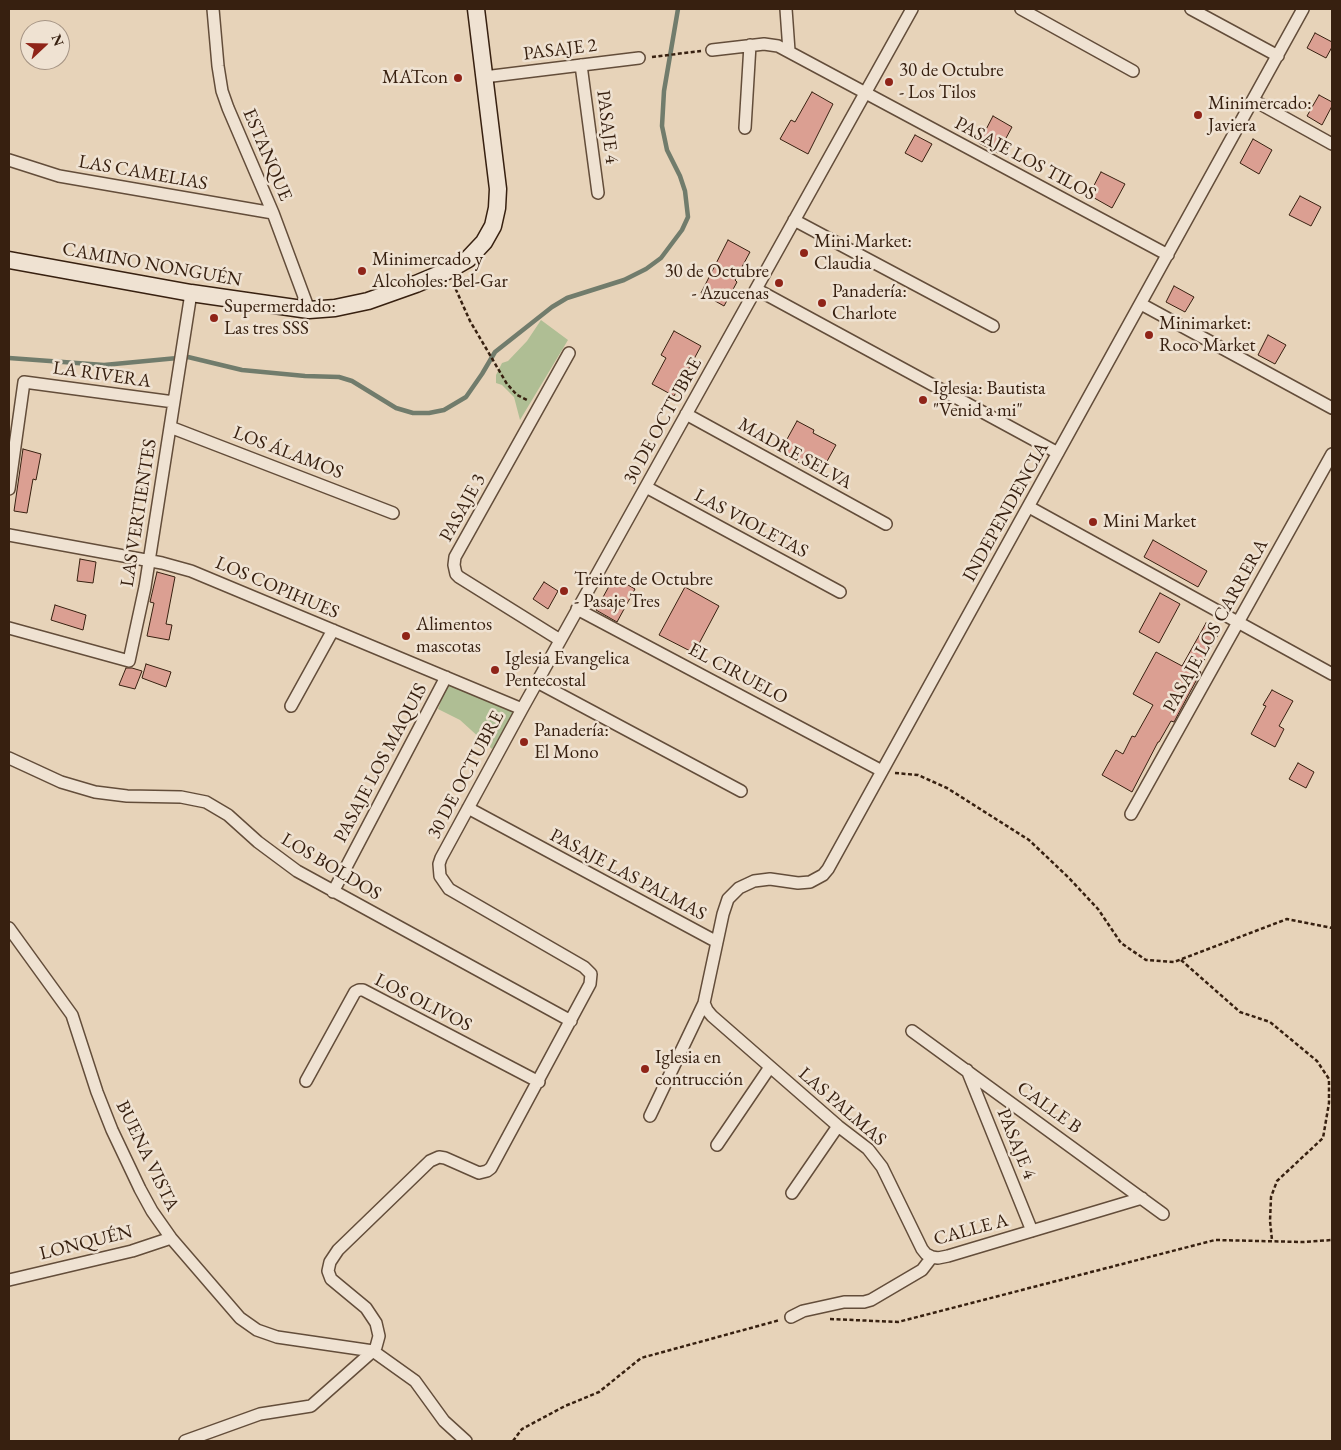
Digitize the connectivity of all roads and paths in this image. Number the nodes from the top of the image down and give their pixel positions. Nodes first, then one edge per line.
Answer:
1 (213, 9) edge
2 (476, 9) edge
3 (786, 9) edge
4 (912, 9) edge
5 (1021, 9) edge
6 (1191, 9) edge
7 (1304, 9) edge
8 (750, 46) junction
9 (712, 50) dead end
10 (789, 51) junction
11 (694, 52) dead end
12 (655, 56) dead end
13 (1278, 56) junction
14 (639, 58) dead end
15 (582, 65) junction
16 (1133, 71) dead end
17 (484, 77) junction
18 (865, 93) junction
19 (1254, 100) junction
20 (745, 128) dead end
21 (1332, 144) edge
22 (9, 160) edge
23 (598, 193) dead end
24 (273, 213) junction
25 (794, 220) junction
26 (1168, 255) junction
27 (9, 260) edge
28 (447, 270) junction
29 (756, 289) junction
30 (192, 293) junction
31 (1141, 304) junction
32 (309, 310) junction
33 (993, 326) dead end
34 (569, 353) dead end
35 (174, 402) junction
36 (530, 402) dead end
37 (1332, 408) edge
38 (686, 414) junction
39 (170, 427) junction
40 (1058, 453) junction
41 (1332, 454) edge
42 (646, 487) junction
43 (9, 489) edge
44 (1028, 507) junction
45 (393, 513) dead end
46 (886, 524) dead end
47 (9, 535) edge
48 (149, 560) junction
49 (840, 592) dead end
50 (577, 609) junction
51 (1239, 622) junction
52 (9, 628) edge
53 (333, 630) junction
54 (560, 640) junction
55 (1332, 674) edge
56 (446, 677) junction
57 (537, 682) junction
58 (291, 706) dead end
59 (522, 709) junction
60 (9, 758) edge
61 (882, 771) junction
62 (741, 791) dead end
63 (468, 808) junction
64 (1131, 814) dead end
65 (333, 892) junction
66 (9, 928) edge
67 (1332, 928) edge
68 (717, 942) junction
69 (1180, 960) junction
70 (704, 1003) junction
71 (571, 1021) junction
72 (912, 1031) dead end
73 (770, 1067) junction
74 (967, 1070) junction
75 (306, 1082) dead end
76 (538, 1082) junction
77 (1329, 1103) junction
78 (1332, 1106) edge
79 (650, 1116) dead end
80 (838, 1126) junction
81 (717, 1145) dead end
82 (792, 1194) dead end
83 (1142, 1198) junction
84 (1163, 1214) dead end
85 (1032, 1231) junction
86 (171, 1238) junction
87 (1332, 1240) edge
88 (1272, 1241) junction
89 (932, 1257) junction
90 (9, 1280) edge
91 (791, 1317) joint
92 (830, 1319) dead end
93 (373, 1351) junction
94 (186, 1441) edge
95 (466, 1441) edge
96 (513, 1441) edge

1 - 24 street, ESTANQUE
2 - 17 main road, CAMINO NONGUÉN
3 - 10 street
4 - 18 street, 30 DE OCTUBRE
5 - 16 street
6 - 13 street
7 - 13 street, INDEPENDENCIA
8 - 9 street, PASAJE LOS TILOS
8 - 10 street, PASAJE LOS TILOS
8 - 20 street
10 - 18 street, PASAJE LOS TILOS
11 - 12 path
13 - 19 street, INDEPENDENCIA
14 - 15 street, PASAJE 2
15 - 17 street, PASAJE 2
15 - 23 street, PASAJE 4
17 - 28 main road, CAMINO NONGUÉN
18 - 25 street, 30 DE OCTUBRE
18 - 26 street, PASAJE LOS TILOS
19 - 21 street
19 - 26 street, INDEPENDENCIA
22 - 24 street, LAS CAMELIAS
24 - 32 street, ESTANQUE
25 - 29 street, 30 DE OCTUBRE
25 - 33 street
26 - 31 street, INDEPENDENCIA
27 - 30 main road, CAMINO NONGUÉN
28 - 32 main road, CAMINO NONGUÉN
28 - 36 path
29 - 38 street, 30 DE OCTUBRE
29 - 40 street
30 - 32 main road, CAMINO NONGUÉN
30 - 35 street, LAS VERTIENTES
31 - 37 street
31 - 40 street, INDEPENDENCIA
34 - 54 street, PASAJE 3
35 - 39 street, LAS VERTIENTES
35 - 43 street, LA RIVERA
38 - 42 street, 30 DE OCTUBRE
38 - 46 street, MADRE SELVA
39 - 45 street, LOS ÁLAMOS
39 - 48 street, LAS VERTIENTES
40 - 44 street, INDEPENDENCIA
41 - 51 street, PASAJE LOS CARRERA
42 - 49 street, LAS VIOLETAS
42 - 50 street, 30 DE OCTUBRE
44 - 51 street
44 - 61 street, INDEPENDENCIA
47 - 48 street, LOS COPIHUES
48 - 52 street, LAS VERTIENTES
48 - 53 street, LOS COPIHUES
50 - 54 street, 30 DE OCTUBRE
50 - 61 street, EL CIRUELO
51 - 55 street
51 - 64 street, PASAJE LOS CARRERA
53 - 56 street, LOS COPIHUES
53 - 58 street
54 - 57 street, 30 DE OCTUBRE
56 - 59 street, LOS COPIHUES
56 - 65 street, PASAJE LOS MAQUIS
57 - 59 street, 30 DE OCTUBRE
57 - 62 street
59 - 63 street, 30 DE OCTUBRE
60 - 65 street, LOS BOLDOS
61 - 68 street, INDEPENDENCIA
61 - 69 path
63 - 68 street, PASAJE LAS PALMAS
63 - 71 street, 30 DE OCTUBRE
65 - 71 street, LOS BOLDOS
66 - 86 street, BUENA VISTA
67 - 69 path
68 - 70 street, PASAJE LAS PALMAS
69 - 77 path
70 - 73 street, LAS PALMAS
70 - 79 street, PASAJE LAS PALMAS
71 - 76 street, 30 DE OCTUBRE
72 - 74 street, CALLE B
73 - 80 street, LAS PALMAS
73 - 81 street
74 - 83 street, CALLE B
74 - 85 street, PASAJE 4
75 - 76 street, LOS OLIVOS
76 - 93 street, 30 DE OCTUBRE
77 - 78 path
77 - 88 path
80 - 82 street
80 - 89 street, LAS PALMAS
83 - 84 street, CALLE B
83 - 85 street, CALLE A
85 - 89 street, CALLE A
86 - 90 street, LONQUÉN
86 - 93 street, BUENA VISTA
87 - 88 path
88 - 92 path
89 - 91 street, CALLE A
91 - 96 path
93 - 94 street
93 - 95 street

